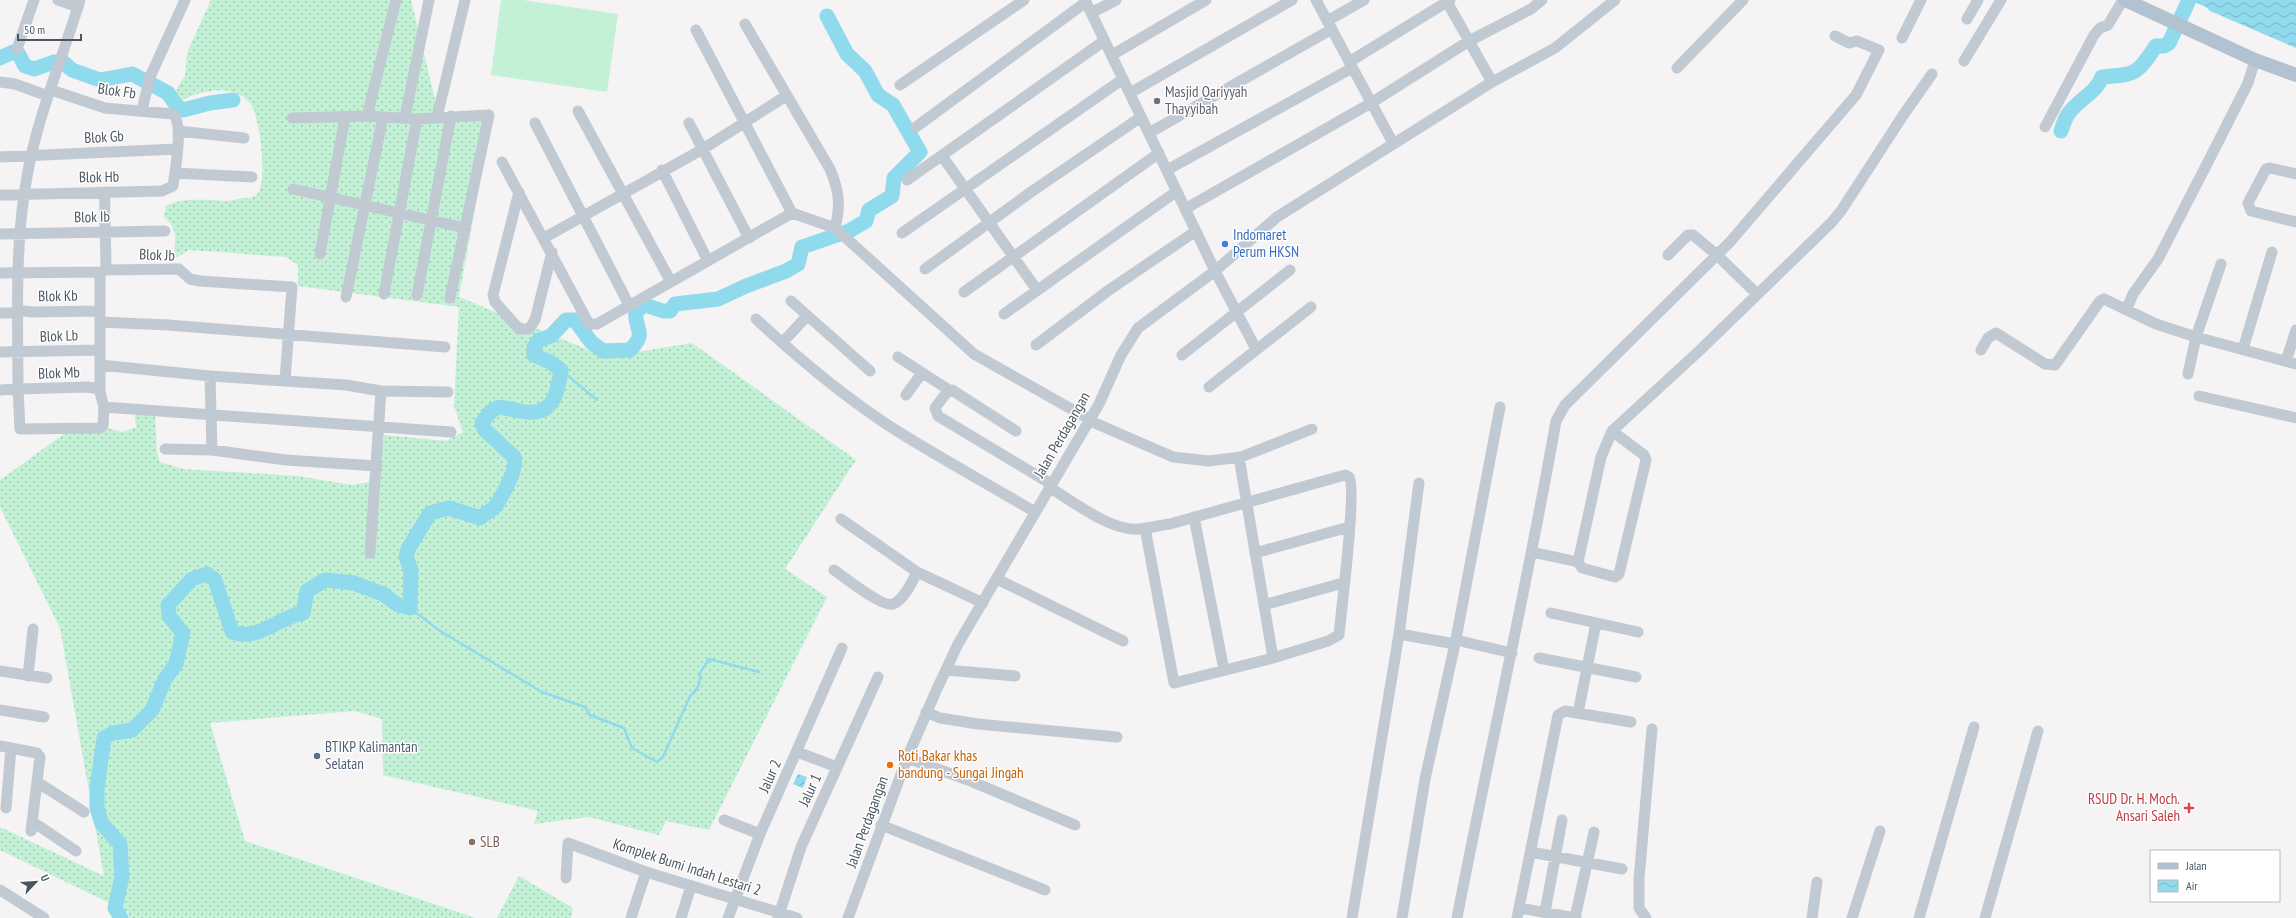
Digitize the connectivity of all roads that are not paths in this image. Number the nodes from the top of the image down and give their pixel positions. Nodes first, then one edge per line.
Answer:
1 (34, 0) edge
2 (58, 0) edge
3 (185, 0) edge
4 (396, 0) edge
5 (429, 0) edge
6 (465, 0) edge
7 (1024, 0) edge
8 (1116, 0) edge
9 (1206, 0) edge
10 (1292, 0) edge
11 (1316, 0) edge
12 (1364, 0) edge
13 (1448, 0) edge
14 (1542, 0) edge
15 (1615, 0) edge
16 (1743, 0) edge
17 (1921, 0) edge
18 (1978, 0) edge
19 (2001, 0) edge
20 (2124, 0) edge
21 (1085, 1) edge
22 (79, 3) edge
23 (1091, 13) junction
24 (1967, 19) dead end
25 (745, 24) dead end
26 (1329, 25) junction
27 (696, 30) dead end
28 (1835, 36) dead end
29 (1902, 38) dead end
30 (1104, 40) junction
31 (1469, 41) junction
32 (17, 49) dead end
33 (1112, 56) junction
34 (2255, 60) junction
35 (1964, 61) dead end
36 (1350, 65) junction
37 (1677, 68) dead end
38 (1932, 74) dead end
39 (2296, 75) edge
40 (1123, 79) junction
41 (0, 82) edge
42 (1492, 82) junction
43 (900, 85) dead end
44 (50, 93) junction
45 (1130, 93) junction
46 (786, 96) junction
47 (1371, 103) junction
48 (142, 110) junction
49 (578, 111) dead end
50 (367, 116) junction
51 (451, 116) junction
52 (345, 117) junction
53 (383, 117) junction
54 (405, 117) junction
55 (437, 117) junction
56 (1141, 117) junction
57 (292, 118) dead end
58 (417, 119) junction
59 (689, 122) dead end
60 (535, 123) dead end
61 (745, 123) junction
62 (178, 126) junction
63 (916, 127) dead end
64 (2045, 127) dead end
65 (1149, 133) junction
66 (244, 138) dead end
67 (1393, 143) junction
68 (177, 149) junction
69 (703, 149) junction
70 (1159, 153) junction
71 (31, 156) junction
72 (942, 156) junction
73 (0, 157) edge
74 (502, 162) dead end
75 (662, 170) junction
76 (1166, 170) junction
77 (175, 173) junction
78 (2296, 174) edge
79 (252, 177) dead end
80 (908, 180) dead end
81 (965, 189) junction
82 (293, 190) dead end
83 (1177, 191) junction
84 (105, 192) junction
85 (518, 192) junction
86 (624, 193) junction
87 (25, 194) junction
88 (0, 195) edge
89 (332, 198) junction
90 (365, 204) junction
91 (1185, 209) junction
92 (400, 212) junction
93 (792, 213) junction
94 (585, 216) junction
95 (431, 220) junction
96 (989, 222) junction
97 (2296, 222) edge
98 (465, 228) junction
99 (837, 230) junction
100 (103, 231) junction
101 (165, 231) dead end
102 (1196, 231) junction
103 (19, 232) junction
104 (902, 233) dead end
105 (0, 234) edge
106 (544, 238) junction
107 (749, 238) junction
108 (552, 252) junction
109 (2272, 252) dead end
110 (320, 254) dead end
111 (1668, 255) dead end
112 (1717, 255) junction
113 (1012, 256) junction
114 (708, 261) junction
115 (2221, 264) dead end
116 (925, 269) dead end
117 (1290, 270) dead end
118 (103, 271) junction
119 (0, 272) edge
120 (18, 272) junction
121 (1215, 272) junction
122 (671, 282) junction
123 (1038, 290) junction
124 (964, 292) dead end
125 (384, 294) dead end
126 (1757, 294) junction
127 (417, 295) dead end
128 (346, 297) dead end
129 (450, 298) dead end
130 (791, 301) dead end
131 (629, 306) junction
132 (1311, 307) dead end
133 (2127, 308) junction
134 (17, 311) junction
135 (100, 311) junction
136 (1237, 312) junction
137 (0, 313) edge
138 (1004, 314) dead end
139 (807, 316) junction
140 (756, 319) dead end
141 (100, 322) junction
142 (2296, 330) edge
143 (289, 335) junction
144 (2196, 337) junction
145 (782, 343) junction
146 (1036, 345) dead end
147 (445, 348) dead end
148 (1256, 349) junction
149 (2243, 349) junction
150 (100, 350) junction
151 (1981, 350) dead end
152 (18, 351) junction
153 (0, 352) edge
154 (1182, 355) dead end
155 (898, 357) dead end
156 (2291, 363) edge
157 (100, 365) junction
158 (870, 371) dead end
159 (922, 373) junction
160 (2188, 374) dead end
161 (210, 376) junction
162 (285, 380) junction
163 (1209, 386) dead end
164 (18, 389) junction
165 (100, 389) junction
166 (0, 390) edge
167 (949, 390) junction
168 (381, 391) junction
169 (448, 392) dead end
170 (906, 395) dead end
171 (2198, 396) dead end
172 (104, 407) junction
173 (1500, 407) dead end
174 (211, 415) junction
175 (2296, 418) edge
176 (1088, 419) junction
177 (378, 428) junction
178 (1312, 429) dead end
179 (1016, 431) dead end
180 (1612, 431) junction
181 (451, 432) dead end
182 (165, 449) dead end
183 (212, 450) junction
184 (1238, 457) junction
185 (377, 466) junction
186 (1419, 483) dead end
187 (1050, 486) junction
188 (1246, 504) junction
189 (1035, 512) junction
190 (1194, 517) junction
191 (841, 519) dead end
192 (1350, 527) junction
193 (1145, 528) junction
194 (1532, 552) junction
195 (370, 553) dead end
196 (1255, 553) junction
197 (1578, 562) junction
198 (834, 570) dead end
199 (917, 572) junction
200 (997, 579) junction
201 (1343, 583) junction
202 (983, 603) junction
203 (1264, 605) junction
204 (1551, 613) dead end
205 (1596, 623) junction
206 (33, 629) dead end
207 (1638, 632) dead end
208 (1399, 634) junction
209 (1123, 641) dead end
210 (1455, 642) junction
211 (842, 648) dead end
212 (1512, 653) junction
213 (1273, 658) junction
214 (1539, 658) dead end
215 (1587, 669) junction
216 (946, 670) junction
217 (1224, 670) junction
218 (0, 671) edge
219 (28, 676) junction
220 (1015, 676) dead end
221 (878, 677) dead end
222 (1636, 677) dead end
223 (47, 678) dead end
224 (0, 710) edge
225 (926, 712) junction
226 (1578, 713) junction
227 (44, 717) dead end
228 (1631, 722) dead end
229 (1974, 727) dead end
230 (1652, 729) dead end
231 (2038, 731) dead end
232 (1117, 737) dead end
233 (0, 746) edge
234 (11, 748) junction
235 (797, 752) junction
236 (907, 758) junction
237 (837, 767) junction
238 (37, 782) junction
239 (6, 808) dead end
240 (84, 812) dead end
241 (724, 820) dead end
242 (1562, 820) dead end
243 (882, 825) junction
244 (1075, 825) dead end
245 (1880, 830) dead end
246 (1594, 832) dead end
247 (760, 834) junction
248 (76, 851) dead end
249 (1530, 852) junction
250 (1555, 857) junction
251 (1588, 863) junction
252 (1622, 869) dead end
253 (646, 872) junction
254 (566, 878) dead end
255 (1817, 882) dead end
256 (691, 886) junction
257 (0, 890) edge
258 (1045, 890) dead end
259 (734, 900) junction
260 (1545, 912) junction
261 (1518, 913) edge
262 (779, 915) edge
263 (851, 917) edge
264 (44, 918) edge
265 (631, 918) edge
266 (681, 918) edge
267 (728, 918) edge
268 (798, 918) edge
269 (1352, 918) edge
270 (1402, 918) edge
271 (1458, 918) edge
272 (1576, 918) edge
273 (1646, 918) edge
274 (1812, 918) edge
275 (1852, 918) edge
276 (1919, 918) edge
277 (1985, 918) edge

1 - 32 street
2 - 22 street
3 - 48 street
4 - 50 street
5 - 54 street
6 - 55 street
7 - 43 street
8 - 23 street
9 - 33 street
10 - 45 street
11 - 26 street
12 - 26 street
13 - 31 street
13 - 36 street
14 - 31 street
15 - 42 street, Jalan Perdagangan
16 - 37 street
17 - 29 street
18 - 24 street
19 - 35 street
20 - 34 main road
20 - 64 street
21 - 23 street
21 - 63 street
22 - 44 street
23 - 30 street
25 - 46 street
26 - 36 street
26 - 65 street
27 - 61 street
28 - 112 street
30 - 33 street
30 - 72 street
31 - 42 street
31 - 47 street
33 - 40 street
34 - 39 main road
34 - 133 street
36 - 47 street
36 - 76 street
38 - 126 street
40 - 45 street
40 - 81 street
41 - 44 street, Blok Fb
42 - 67 street, Jalan Perdagangan
44 - 48 street, Blok Fb
44 - 71 street
45 - 56 street
46 - 61 street
46 - 99 street
47 - 67 street
47 - 91 street
48 - 62 street, Blok Fb
49 - 86 street
50 - 52 street
50 - 53 street
51 - 55 street
51 - 95 street
51 - 98 street
52 - 57 street
52 - 89 street
53 - 54 street
53 - 90 street
54 - 58 street
55 - 58 street
56 - 65 street
56 - 96 street
58 - 92 street
59 - 69 street
60 - 94 street
61 - 69 street
61 - 93 street
62 - 66 street, Blok Fb
62 - 68 street
65 - 70 street
67 - 121 street, Jalan Perdagangan
68 - 71 street, Blok Gb
68 - 77 street
69 - 75 street
69 - 107 street
70 - 76 street
70 - 113 street
71 - 73 street, Blok Gb
71 - 87 street
72 - 80 street
72 - 81 street
74 - 85 street
75 - 86 street
75 - 114 street
76 - 83 street
77 - 79 street
77 - 84 street, Blok Hb
78 - 97 street
81 - 96 street
81 - 104 street
82 - 89 street
83 - 91 street
83 - 123 street
84 - 87 street, Blok Hb
84 - 100 street
85 - 106 street
85 - 108 street
86 - 94 street
86 - 122 street
87 - 88 street, Blok Hb
87 - 103 street
89 - 90 street
89 - 110 street
90 - 92 street
90 - 128 street
91 - 102 street
92 - 95 street
92 - 125 street
93 - 99 street
93 - 107 street
94 - 106 street
94 - 131 street
95 - 98 street
95 - 127 street
96 - 113 street
96 - 116 street
98 - 129 street
99 - 176 street
100 - 101 street, Blok Ib
100 - 103 street, Blok Ib
100 - 118 street
102 - 121 street
102 - 146 street
103 - 105 street, Blok Ib
103 - 120 street
106 - 108 street
107 - 114 street
108 - 131 street
109 - 149 street
111 - 112 street
112 - 126 street
112 - 194 street
113 - 123 street
113 - 124 street
114 - 122 street
115 - 144 street
117 - 136 street
118 - 120 street, Blok Jb
118 - 135 street
118 - 143 street, Blok Jb
119 - 120 street, Blok Jb
120 - 134 street
121 - 136 street
121 - 176 street, Jalan Perdagangan
122 - 131 street
123 - 138 street
126 - 180 street
130 - 139 street
132 - 148 street
133 - 144 street
133 - 151 street
134 - 135 street, Blok Kb
134 - 137 street, Blok Kb
134 - 152 street
135 - 141 street
136 - 148 street
136 - 154 street
139 - 145 street
139 - 158 street
140 - 145 street
141 - 143 street
141 - 150 street
142 - 156 street
143 - 147 street
143 - 162 street
144 - 149 street
144 - 160 street
145 - 189 street
148 - 163 street
149 - 156 street
150 - 152 street, Blok Lb
150 - 157 street
152 - 153 street, Blok Lb
152 - 164 street
155 - 159 street
157 - 161 street
157 - 165 street
159 - 167 street
159 - 170 street
161 - 162 street
161 - 174 street
162 - 168 street
164 - 165 street, Blok Mb
164 - 166 street, Blok Mb
164 - 172 street
165 - 172 street
167 - 179 street
167 - 187 street
168 - 169 street
168 - 177 street
171 - 175 street
172 - 174 street
173 - 210 street
174 - 177 street
174 - 183 street
176 - 184 street
176 - 187 street, Jalan Perdagangan
177 - 181 street
177 - 185 street
178 - 184 street
180 - 197 street
180 - 197 street
182 - 183 street
183 - 185 street
184 - 188 street
185 - 195 street
186 - 208 street
187 - 189 street, Jalan Perdagangan
187 - 193 street
188 - 190 street
188 - 192 street
188 - 196 street
189 - 200 street, Jalan Perdagangan
190 - 193 street
190 - 217 street
191 - 199 street
192 - 196 street
192 - 201 street
193 - 217 street
194 - 197 street
194 - 212 street
196 - 203 street
198 - 199 street
199 - 202 street
200 - 202 street, Jalan Perdagangan
200 - 209 street
201 - 203 street
201 - 213 street
202 - 216 street, Jalan Perdagangan
203 - 213 street
204 - 205 street
205 - 207 street
205 - 215 street
206 - 219 street
208 - 210 street
208 - 269 street
210 - 212 street
210 - 270 street
211 - 235 street, Jalur 2
212 - 271 street
213 - 217 street
214 - 215 street
215 - 222 street
215 - 226 street
216 - 220 street
216 - 225 street, Jalan Perdagangan
218 - 219 street
219 - 223 street
221 - 237 street, Jalur 1
224 - 227 street
225 - 232 street
225 - 236 street, Jalan Perdagangan
226 - 228 street
226 - 249 street
229 - 276 street
230 - 273 street
231 - 277 street
233 - 234 street
234 - 238 street
234 - 239 street
235 - 237 street
235 - 247 street, Jalur 2
236 - 243 street, Jalan Perdagangan
236 - 244 street
237 - 262 street, Jalur 1
238 - 240 street
238 - 248 street
241 - 247 street
242 - 250 street
243 - 258 street
243 - 263 street, Jalan Perdagangan
245 - 275 street
246 - 251 street
247 - 259 street, Jalur 2
249 - 250 street
249 - 261 street
250 - 251 street
250 - 260 street
251 - 252 street
251 - 272 street
253 - 254 street, Komplek Bumi Indah Lestari 2
253 - 256 street, Komplek Bumi Indah Lestari 2
253 - 265 street
255 - 274 street
256 - 259 street, Komplek Bumi Indah Lestari 2
256 - 266 street
257 - 264 street
259 - 262 street, Komplek Bumi Indah Lestari 2
259 - 267 street, Jalur 2
260 - 261 street
260 - 272 street
262 - 268 street, Komplek Bumi Indah Lestari 2

